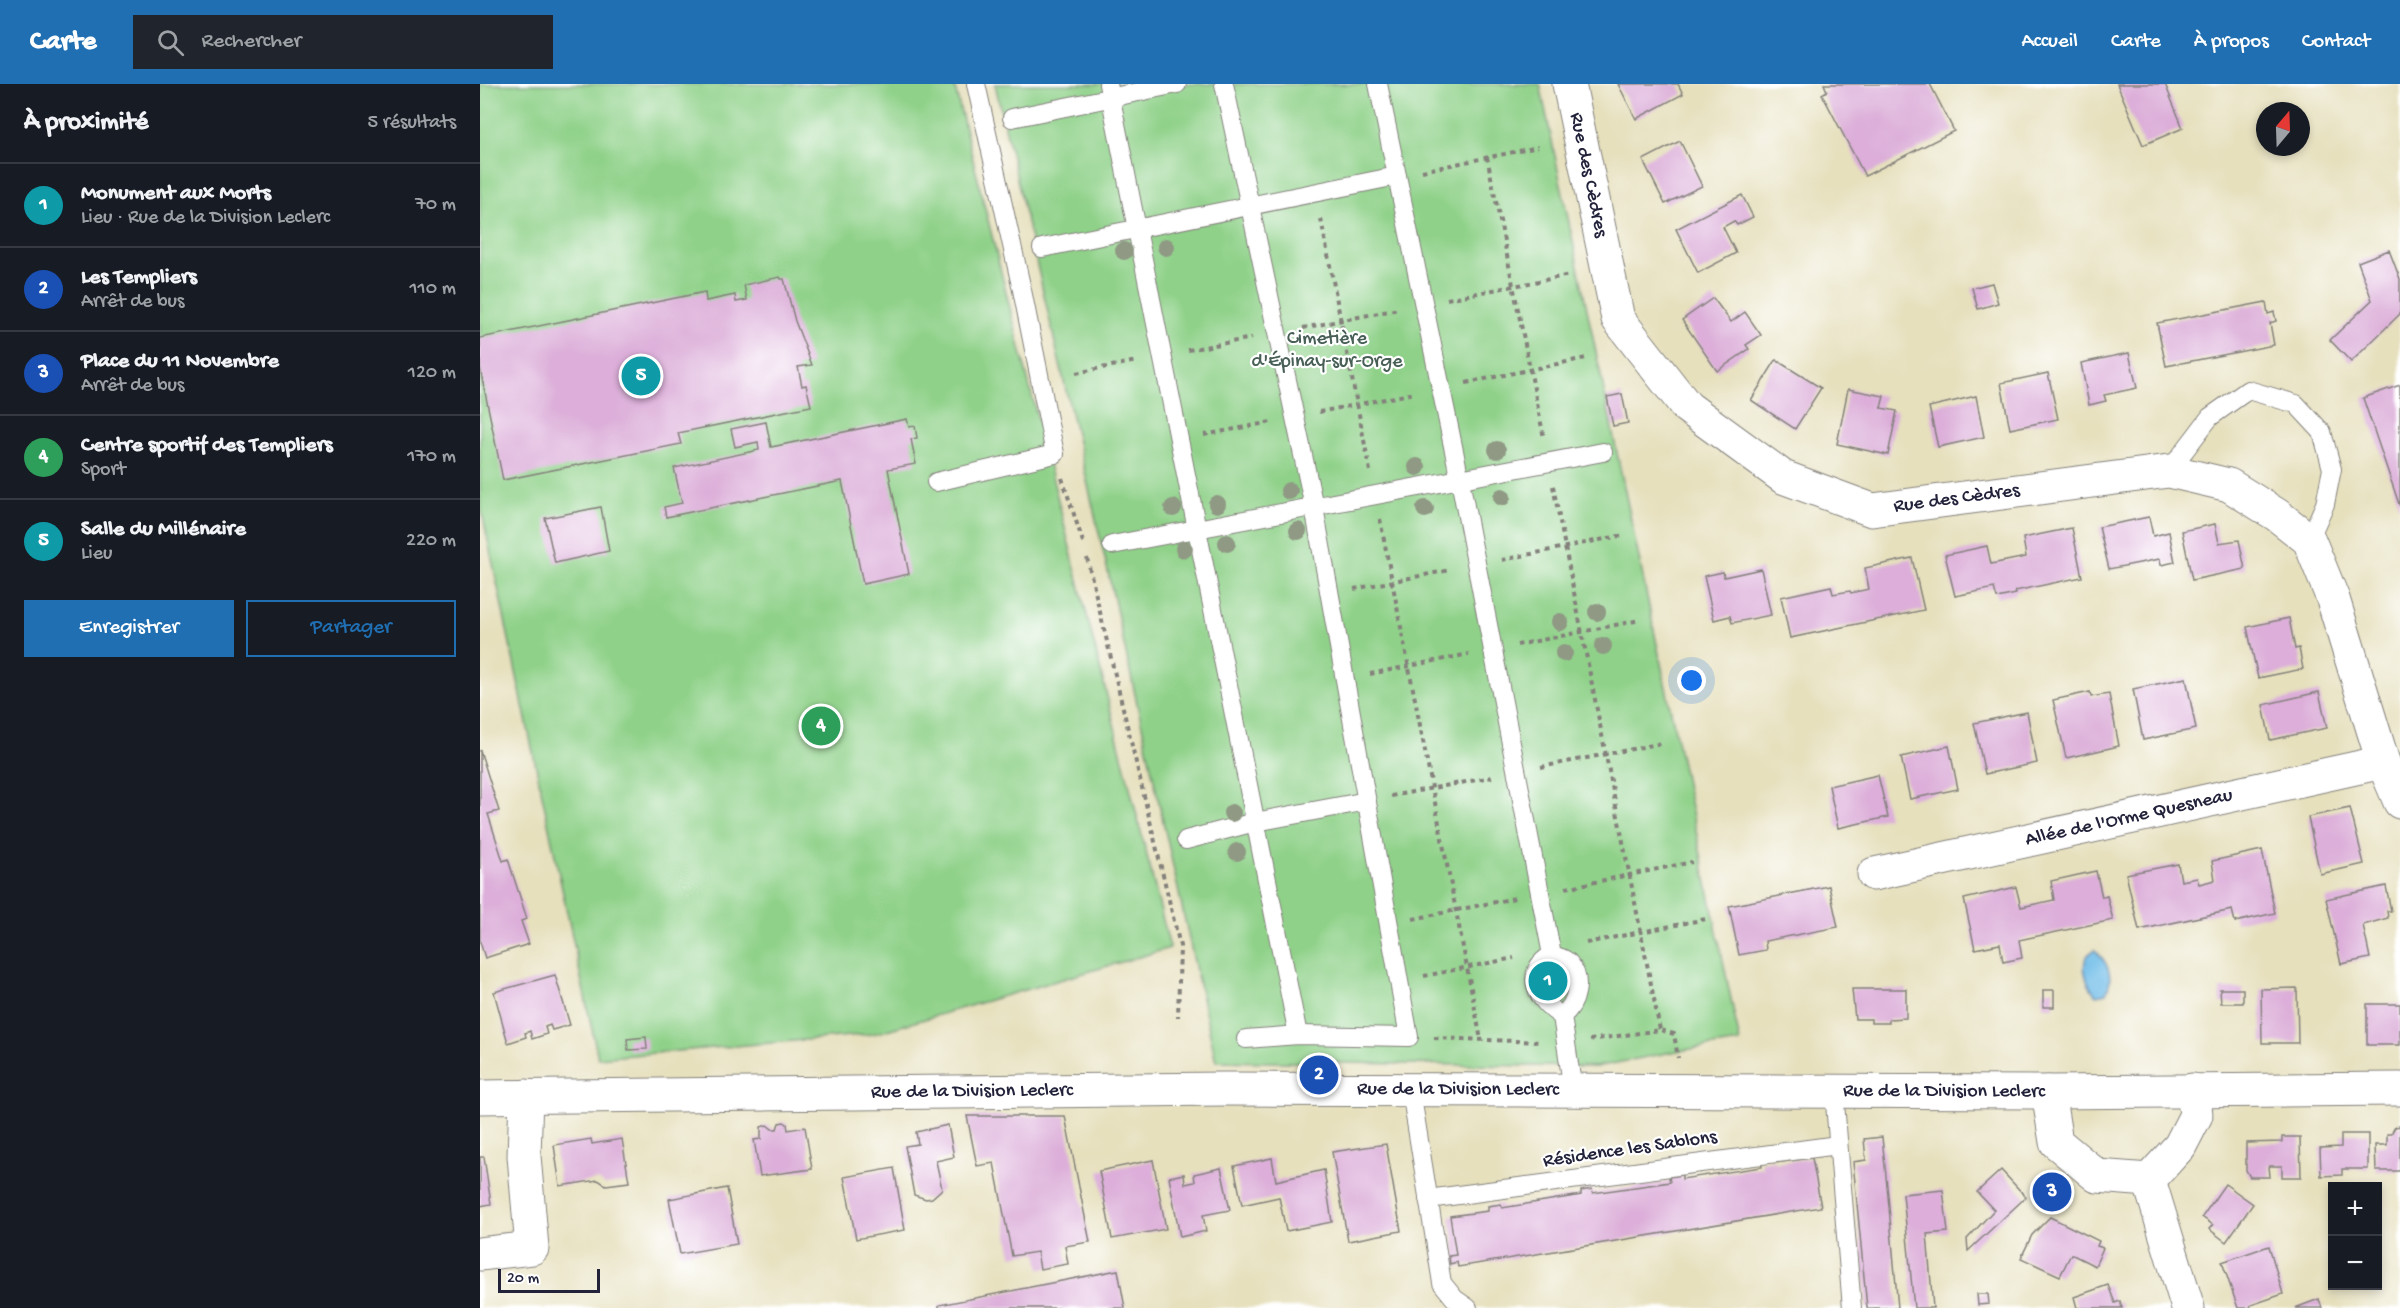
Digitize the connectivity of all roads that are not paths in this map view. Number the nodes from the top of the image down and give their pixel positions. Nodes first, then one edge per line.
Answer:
1 (976, 84) edge
2 (1177, 84) edge
3 (1224, 84) edge
4 (1378, 84) edge
5 (1569, 84) edge
6 (1109, 91) edge
7 (1012, 118) dead end
8 (1397, 176) junction
9 (1250, 206) junction
10 (1137, 229) junction
11 (1042, 248) dead end
12 (1603, 452) dead end
13 (2169, 471) junction
14 (1460, 480) junction
15 (936, 482) dead end
16 (1314, 507) junction
17 (1197, 529) junction
18 (2309, 540) junction
19 (1112, 545) dead end
20 (2383, 762) junction
21 (1367, 801) junction
22 (2400, 802) edge
23 (1255, 822) junction
24 (1186, 840) dead end
25 (1874, 874) dead end
26 (1552, 955) junction
27 (1562, 1016) junction
28 (1298, 1035) junction
29 (1246, 1039) dead end
30 (2400, 1089) edge
31 (2193, 1090) junction
32 (1411, 1091) junction
33 (1573, 1091) junction
34 (1834, 1092) junction
35 (2048, 1092) junction
36 (480, 1096) edge
37 (526, 1096) junction
38 (1838, 1145) junction
39 (2149, 1180) junction
40 (1428, 1199) junction
41 (480, 1254) edge
42 (1468, 1308) edge
43 (1852, 1308) edge
44 (2188, 1308) edge

1 - 15 lane
2 - 6 lane
3 - 9 lane
4 - 8 lane
5 - 13 street, Rue des Cèdres
6 - 7 lane
6 - 10 lane
8 - 9 lane
8 - 14 lane
9 - 10 lane
9 - 16 lane
10 - 11 lane
10 - 17 lane
12 - 14 lane
13 - 18 street, Rue des Cèdres
13 - 18 lane
14 - 16 lane
14 - 26 lane
16 - 17 lane
16 - 21 lane
17 - 19 lane
17 - 23 lane
18 - 20 street, Rue des Cèdres
20 - 22 street, Rue des Cèdres
20 - 25 street, Allée de l'Orme Quesneau
21 - 23 lane
21 - 28 lane
23 - 24 lane
23 - 28 lane
26 - 27 lane
26 - 27 lane
27 - 33 lane
28 - 29 lane
30 - 31 street, Rue de la Division Leclerc
31 - 35 street, Rue de la Division Leclerc
31 - 39 street
32 - 33 street, Rue de la Division Leclerc
32 - 37 street, Rue de la Division Leclerc
32 - 40 lane
33 - 34 street, Rue de la Division Leclerc
34 - 35 street, Rue de la Division Leclerc
34 - 38 lane
35 - 39 street
36 - 37 street, Rue de la Division Leclerc
37 - 41 street
38 - 40 lane, Résidence les Sablons
38 - 43 lane
39 - 44 street
40 - 42 lane

